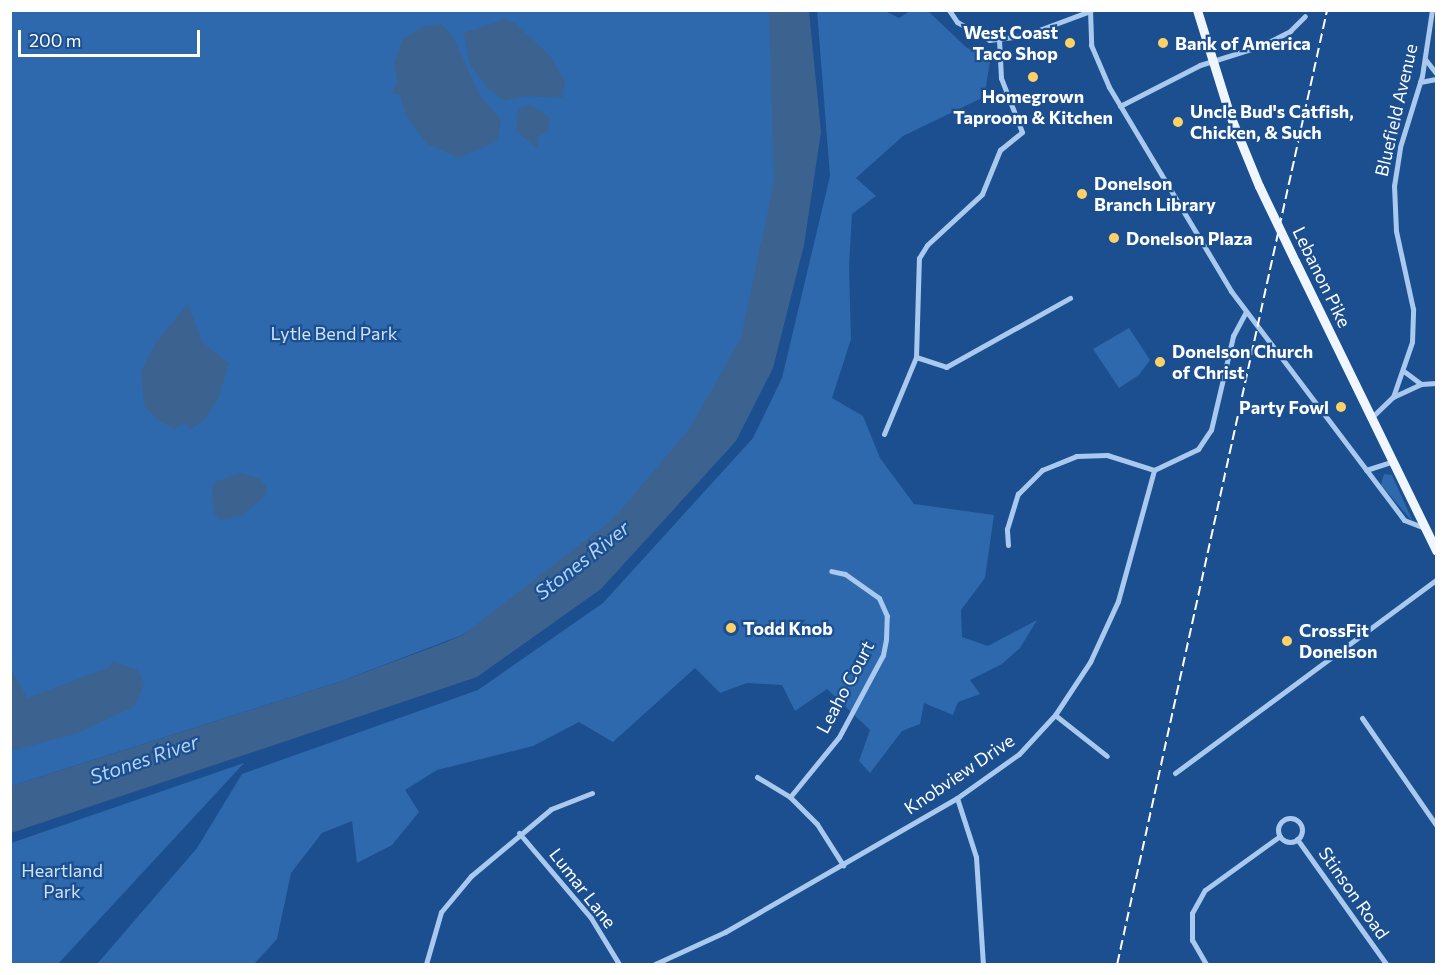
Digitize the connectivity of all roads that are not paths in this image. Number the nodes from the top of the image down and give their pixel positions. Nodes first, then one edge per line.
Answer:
1 (949, 10) edge
2 (1197, 10) edge
3 (1432, 10) edge
4 (1090, 11) edge
5 (1305, 16) dead end
6 (999, 40) junction
7 (1425, 59) junction
8 (1212, 62) junction
9 (1437, 73) edge
10 (1437, 78) edge
11 (1420, 82) junction
12 (1120, 106) junction
13 (1070, 298) dead end
14 (1246, 312) junction
15 (916, 357) junction
16 (1405, 372) junction
17 (1437, 383) edge
18 (1421, 384) junction
19 (1393, 398) junction
20 (1372, 417) junction
21 (884, 434) dead end
22 (1394, 461) junction
23 (1154, 470) junction
24 (1366, 470) junction
25 (1426, 528) junction
26 (1008, 545) dead end
27 (1437, 550) edge
28 (831, 572) dead end
29 (1437, 580) edge
30 (1055, 715) junction
31 (1362, 718) dead end
32 (1107, 756) dead end
33 (1175, 774) dead end
34 (757, 777) dead end
35 (592, 793) dead end
36 (790, 797) junction
37 (957, 798) junction
38 (1436, 822) edge
39 (519, 833) junction
40 (1280, 836) junction
41 (1297, 839) junction
42 (843, 865) junction
43 (426, 964) edge
44 (619, 964) edge
45 (655, 964) edge
46 (983, 964) edge
47 (1206, 964) edge
48 (1386, 964) edge

1 - 6 street
2 - 8 main road, Lebanon Pike
3 - 7 street, Bluefield Avenue
4 - 6 street
4 - 12 street
5 - 8 street
6 - 15 street
7 - 9 street
7 - 11 street, Bluefield Avenue
8 - 12 street
8 - 20 main road, Lebanon Pike, bridge
10 - 11 street
11 - 16 street, Bluefield Avenue
12 - 14 street
13 - 15 street
14 - 23 street
14 - 24 street
15 - 21 street
16 - 18 street
16 - 19 street, Bluefield Avenue
17 - 18 street
18 - 19 street
19 - 20 street, Bluefield Avenue
20 - 22 main road, Lebanon Pike
22 - 24 street
22 - 25 main road, Lebanon Pike
23 - 26 street
23 - 30 street, Knobview Drive
24 - 25 street
25 - 27 main road, Lebanon Pike
28 - 36 street, Leaho Court
29 - 33 street
30 - 32 street
30 - 37 street, Knobview Drive
31 - 38 street
34 - 36 street
35 - 39 street
36 - 42 street
37 - 42 street, Knobview Drive
37 - 46 street
39 - 43 street
39 - 44 street, Lumar Lane
40 - 41 street
40 - 41 street
40 - 47 street
41 - 48 street, Stinson Road
42 - 45 street, Knobview Drive

